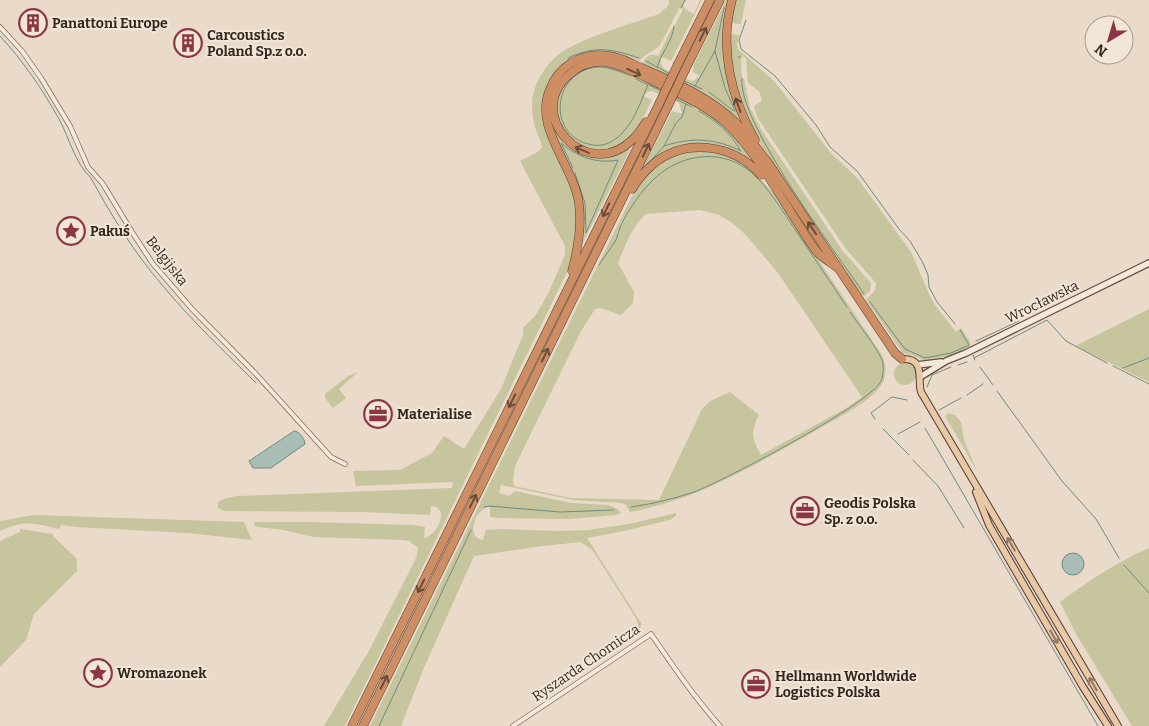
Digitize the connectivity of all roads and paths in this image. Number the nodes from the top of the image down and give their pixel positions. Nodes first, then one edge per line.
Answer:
1 (710, 0) edge
2 (720, 0) edge
3 (732, 0) edge
4 (0, 27) edge
5 (659, 104) junction
6 (769, 164) junction
7 (778, 194) junction
8 (595, 257) junction
9 (1149, 263) edge
10 (839, 269) junction
11 (564, 295) junction
12 (902, 359) joint
13 (946, 361) junction
14 (917, 365) junction
15 (920, 377) junction
16 (345, 464) dead end
17 (970, 476) junction
18 (352, 726) edge
19 (363, 726) edge
20 (513, 726) edge
21 (720, 726) edge
22 (1108, 726) edge
23 (1118, 726) edge

1 - 5 highway, bridge
8 -> 2 highway, bridge
6 -> 3 highway
4 - 16 street, Belgijska
5 -> 7 highway
5 -> 11 highway
10 -> 6 highway
6 - 11 highway
7 - 8 highway
7 - 10 highway
19 -> 8 highway
9 - 13 street, Wrocławska
10 - 12 highway
11 -> 18 highway
12 - 14 main road
13 - 14 street
13 - 15 street
14 - 15 main road
15 - 17 main road
17 -> 22 main road
23 -> 17 main road
20 - 21 street, Ryszarda Chomicza

